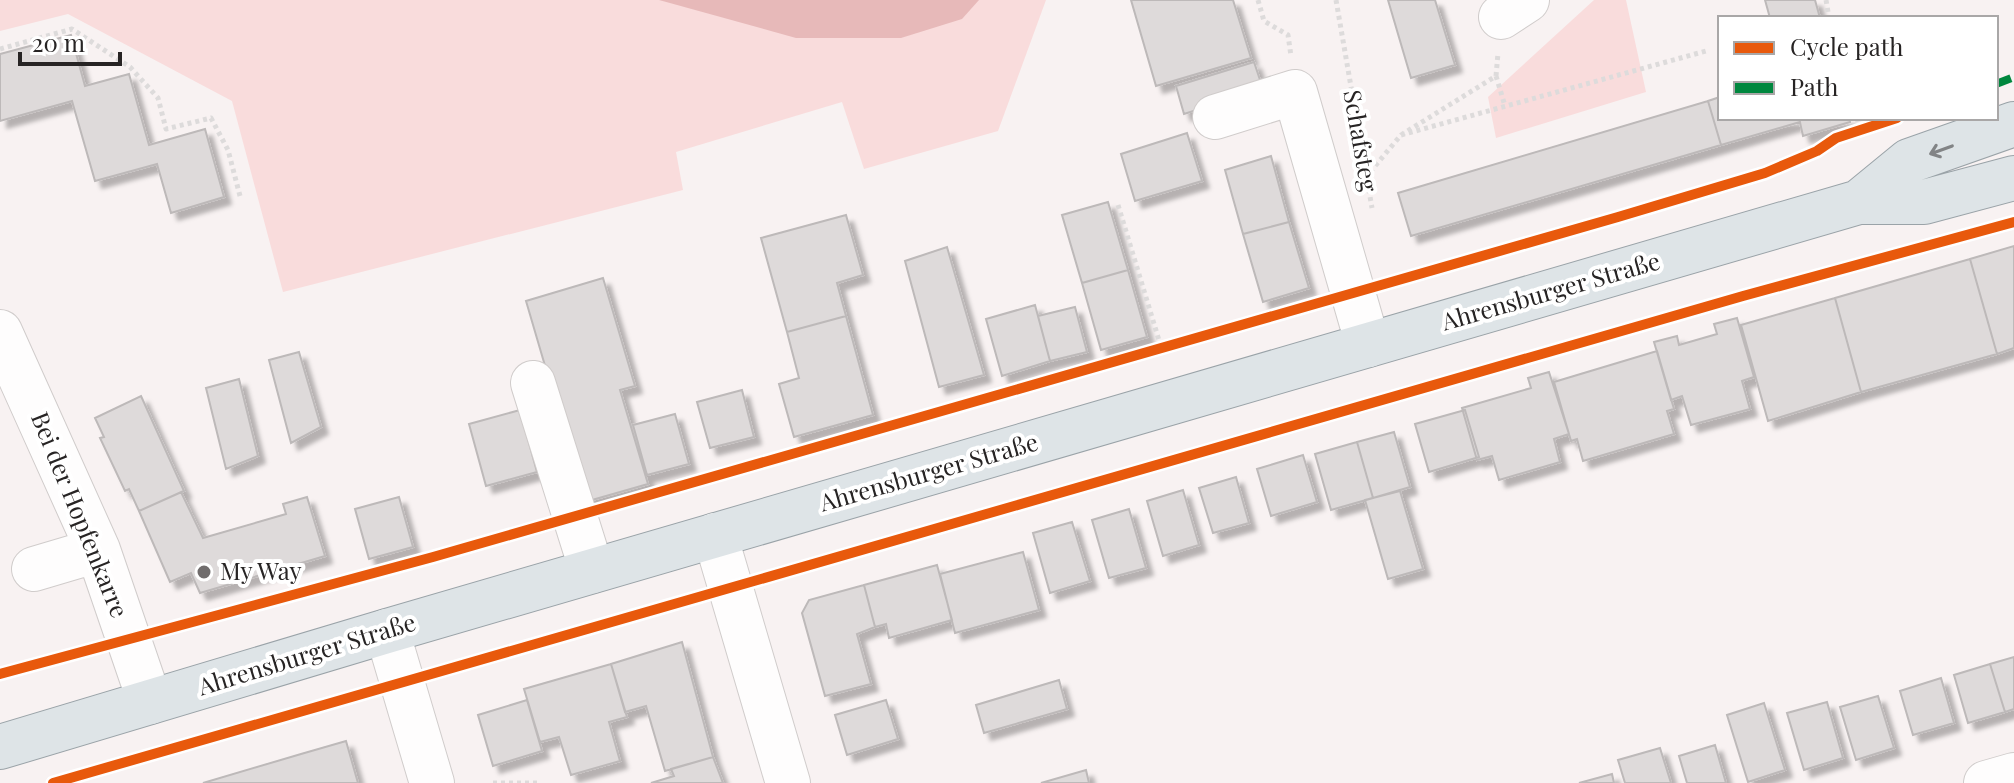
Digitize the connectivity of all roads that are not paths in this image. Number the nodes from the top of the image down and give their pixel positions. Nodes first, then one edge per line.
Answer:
1 (1215, 117) dead end
2 (2014, 124) edge
3 (2014, 178) edge
4 (1859, 202) junction
5 (0, 332) edge
6 (1368, 345) junction
7 (533, 383) dead end
8 (715, 535) junction
9 (98, 550) junction
10 (34, 569) dead end
11 (592, 571) junction
12 (387, 631) junction
13 (150, 702) junction
14 (0, 747) edge
15 (2014, 775) edge
16 (432, 783) edge
17 (788, 783) edge
18 (1986, 783) edge

1 - 6 street
2 -> 4 main road, Ahrensburger Straße
3 - 4 main road, Ahrensburger Straße
4 - 6 main road, Ahrensburger Straße
5 - 9 street, Bei der Hopfenkarre
6 - 8 main road, Ahrensburger Straße
7 - 11 street
8 - 11 main road, Ahrensburger Straße
8 - 17 street
9 - 10 street
9 - 13 street, Bei der Hopfenkarre
11 - 12 main road, Ahrensburger Straße
12 - 13 main road, Ahrensburger Straße
12 - 16 street
13 - 14 main road, Ahrensburger Straße
15 - 18 street

